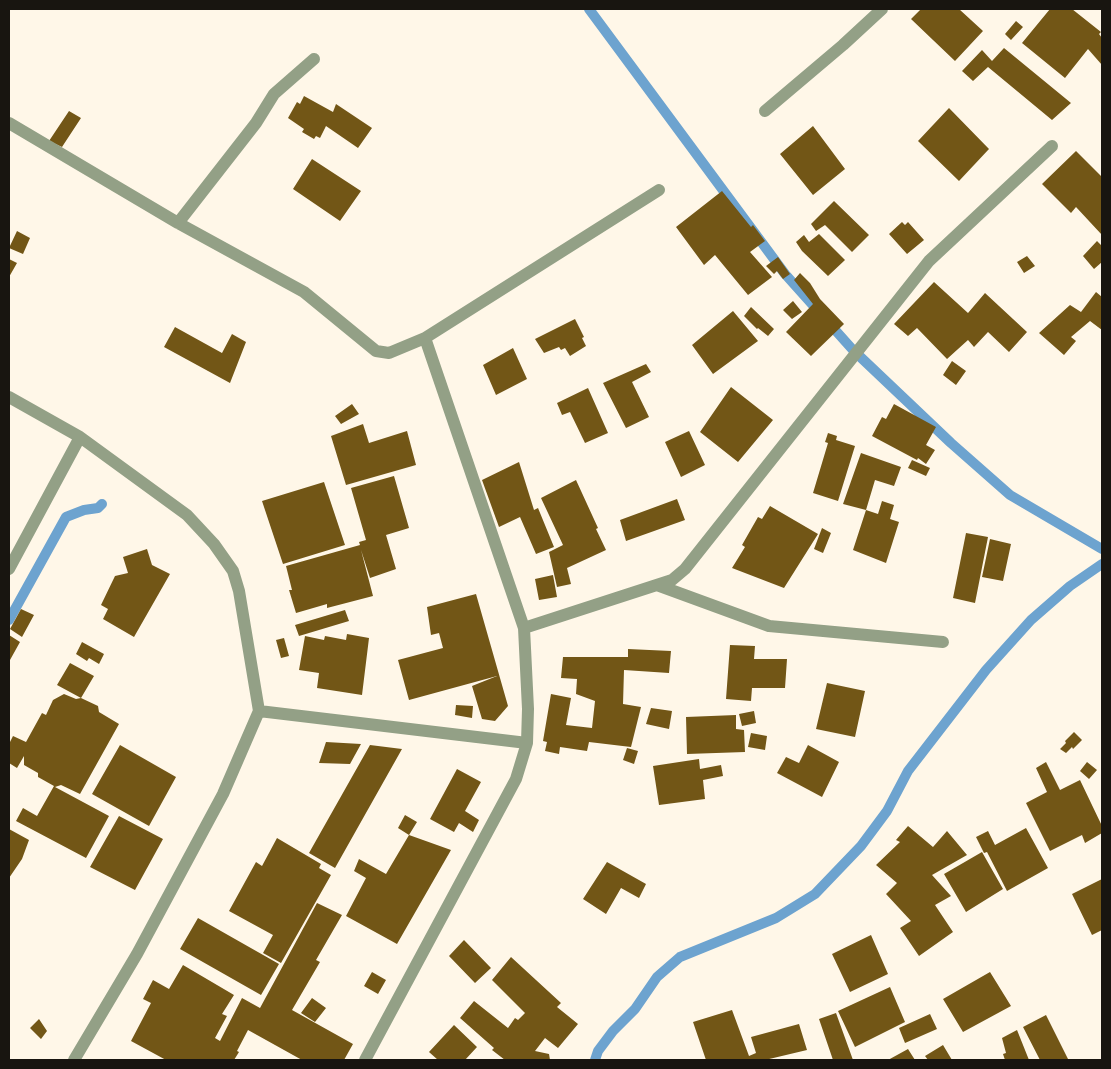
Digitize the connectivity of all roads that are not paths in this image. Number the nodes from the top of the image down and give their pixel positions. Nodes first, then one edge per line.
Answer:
1 (882, 9) edge
2 (314, 59) dead end
3 (765, 111) dead end
4 (9, 123) edge
5 (1052, 146) dead end
6 (659, 190) dead end
7 (178, 223) junction
8 (425, 338) junction
9 (9, 397) edge
10 (80, 437) junction
11 (9, 569) edge
12 (657, 585) junction
13 (524, 628) junction
14 (943, 642) dead end
15 (258, 711) junction
16 (527, 743) junction
17 (74, 1060) edge
18 (365, 1060) edge

1 - 3 street
2 - 7 street
4 - 7 street
5 - 12 street
6 - 8 street
7 - 8 street
8 - 13 street
9 - 10 street
10 - 11 street
10 - 15 street
12 - 13 street
12 - 14 street
13 - 16 street
15 - 16 street
15 - 17 street
16 - 18 street

